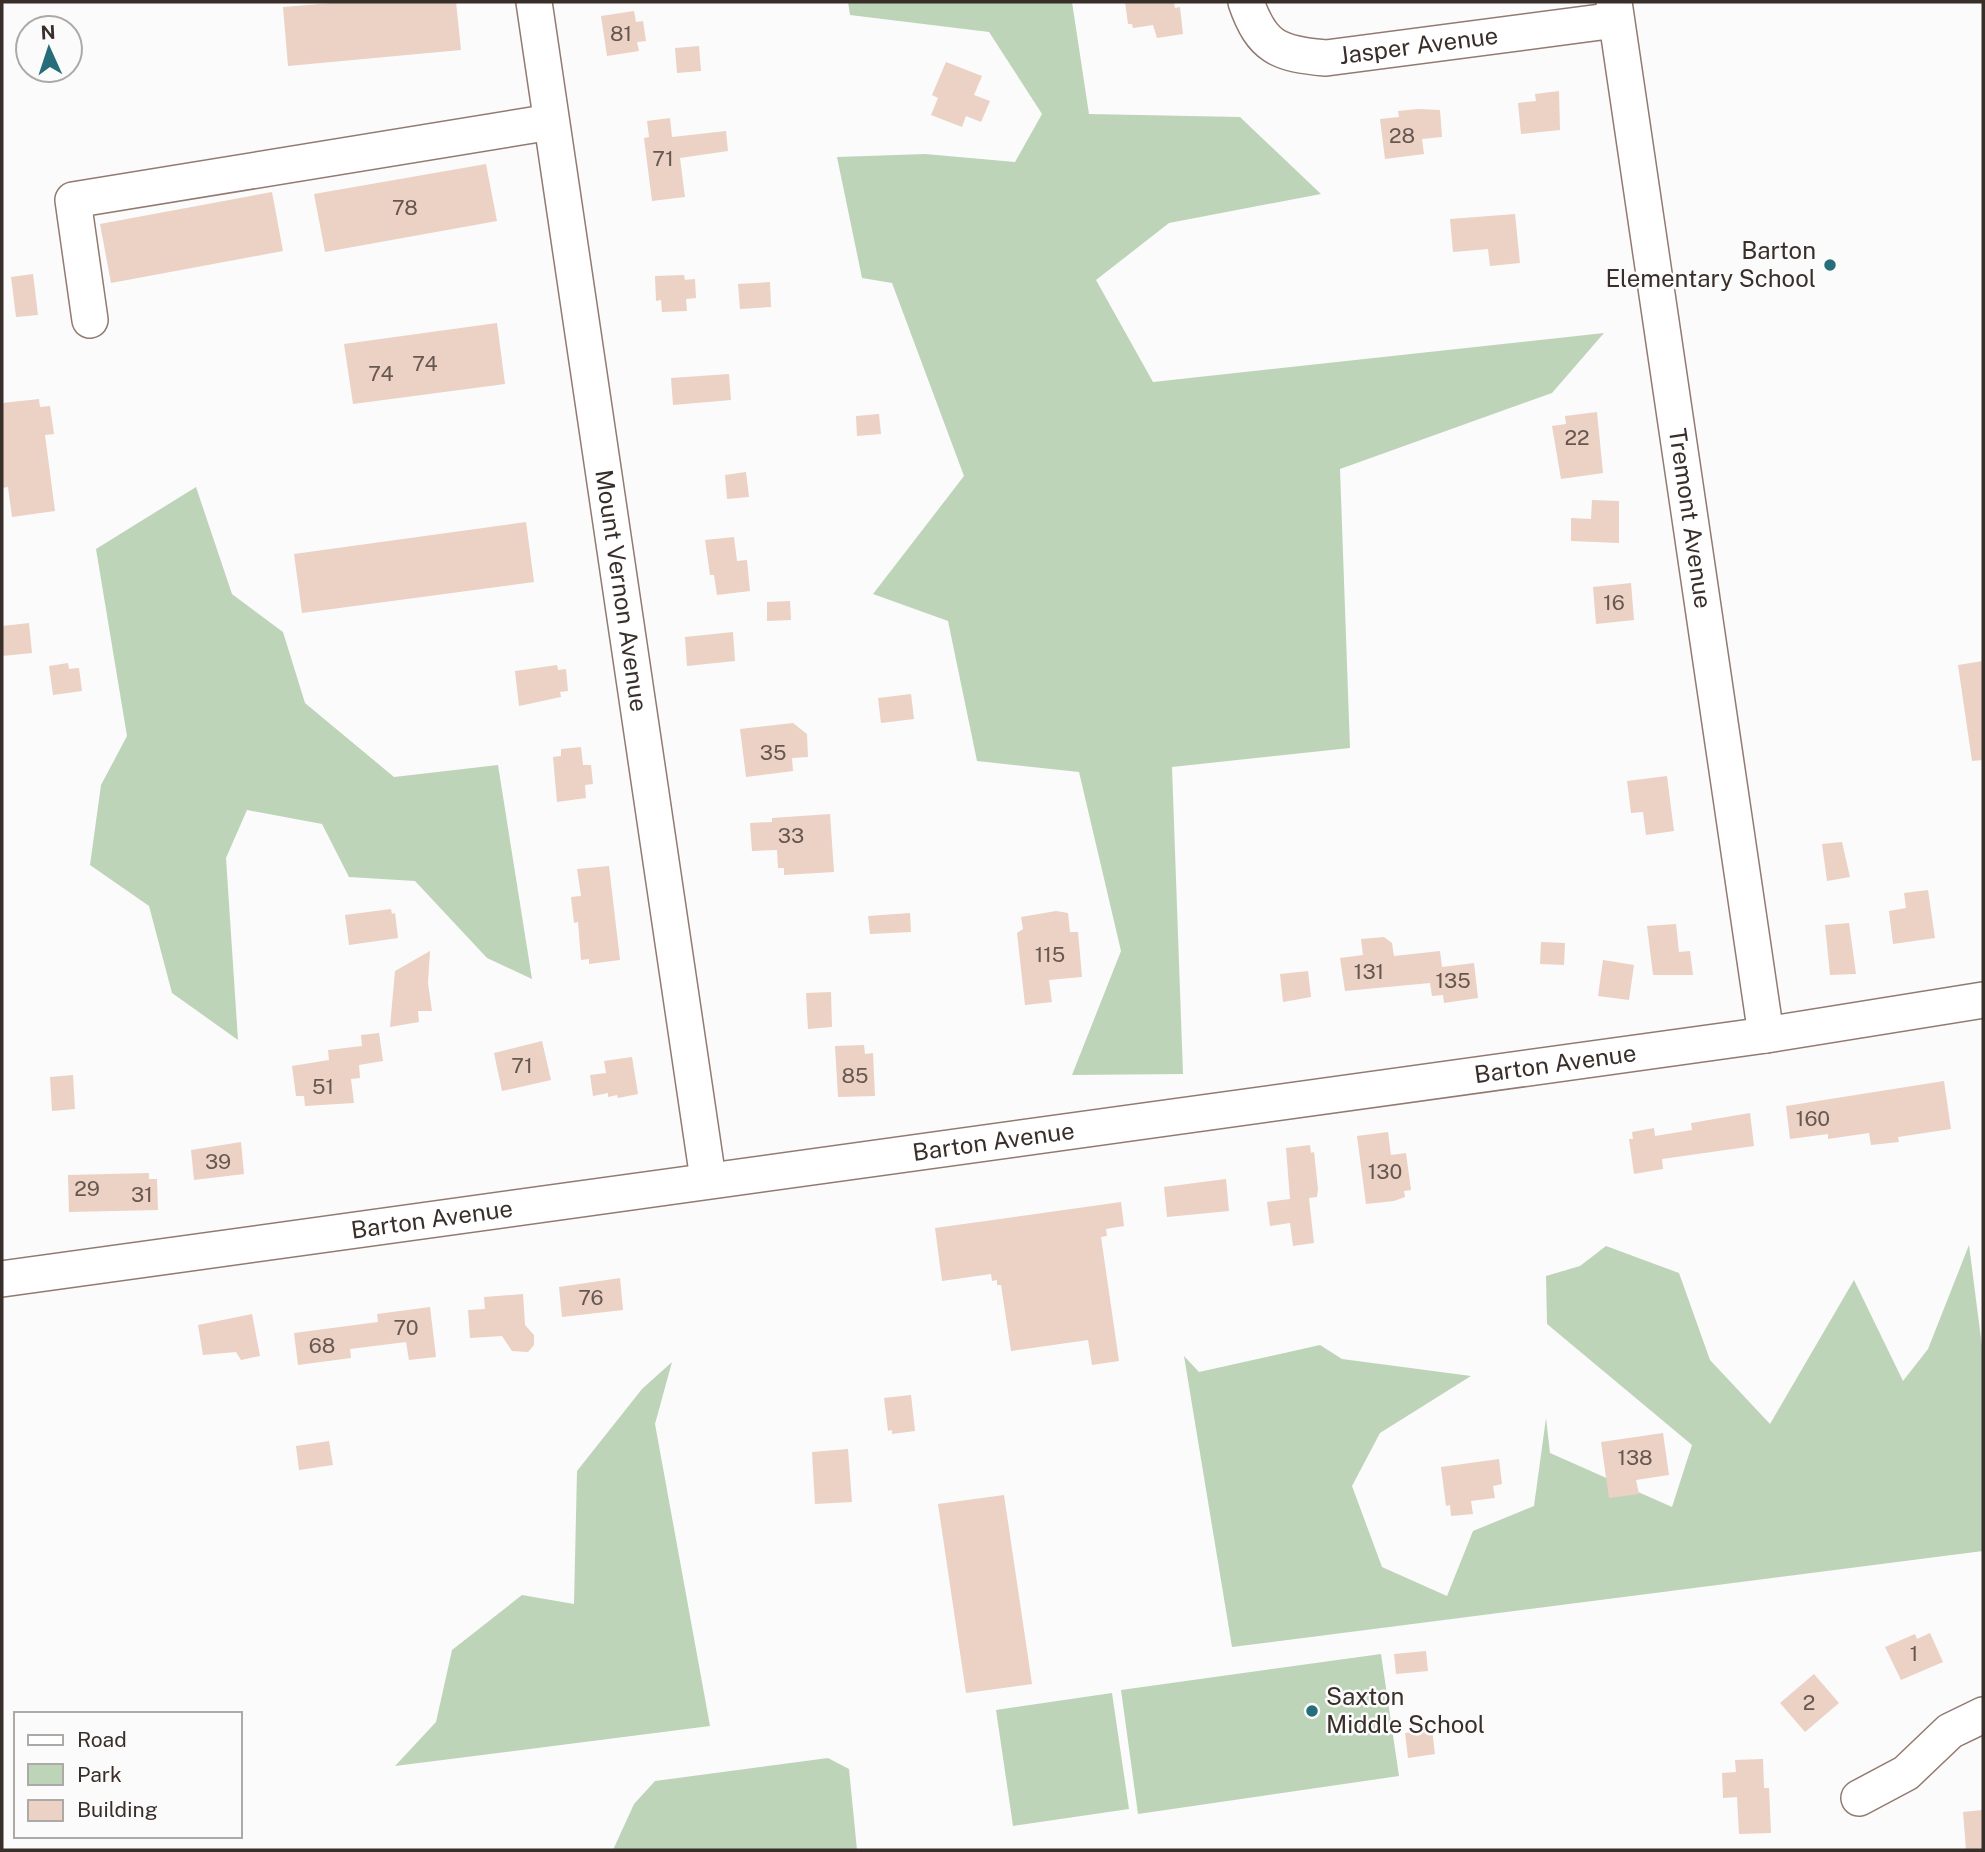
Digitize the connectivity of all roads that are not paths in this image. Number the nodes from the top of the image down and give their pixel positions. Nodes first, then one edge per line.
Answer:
1 (534, 2) edge
2 (1246, 2) edge
3 (1615, 11) edge
4 (551, 122) junction
5 (90, 320) dead end
6 (1983, 1000) edge
7 (1766, 1035) junction
8 (708, 1179) junction
9 (2, 1279) edge
10 (1983, 1716) edge
11 (1859, 1798) dead end

1 - 4 street, Mount Vernon Avenue
2 - 3 street, Jasper Avenue
3 - 7 street, Tremont Avenue
4 - 5 street
4 - 8 street, Mount Vernon Avenue
6 - 7 street, Barton Avenue
7 - 8 street, Barton Avenue
8 - 9 street, Barton Avenue
10 - 11 street

